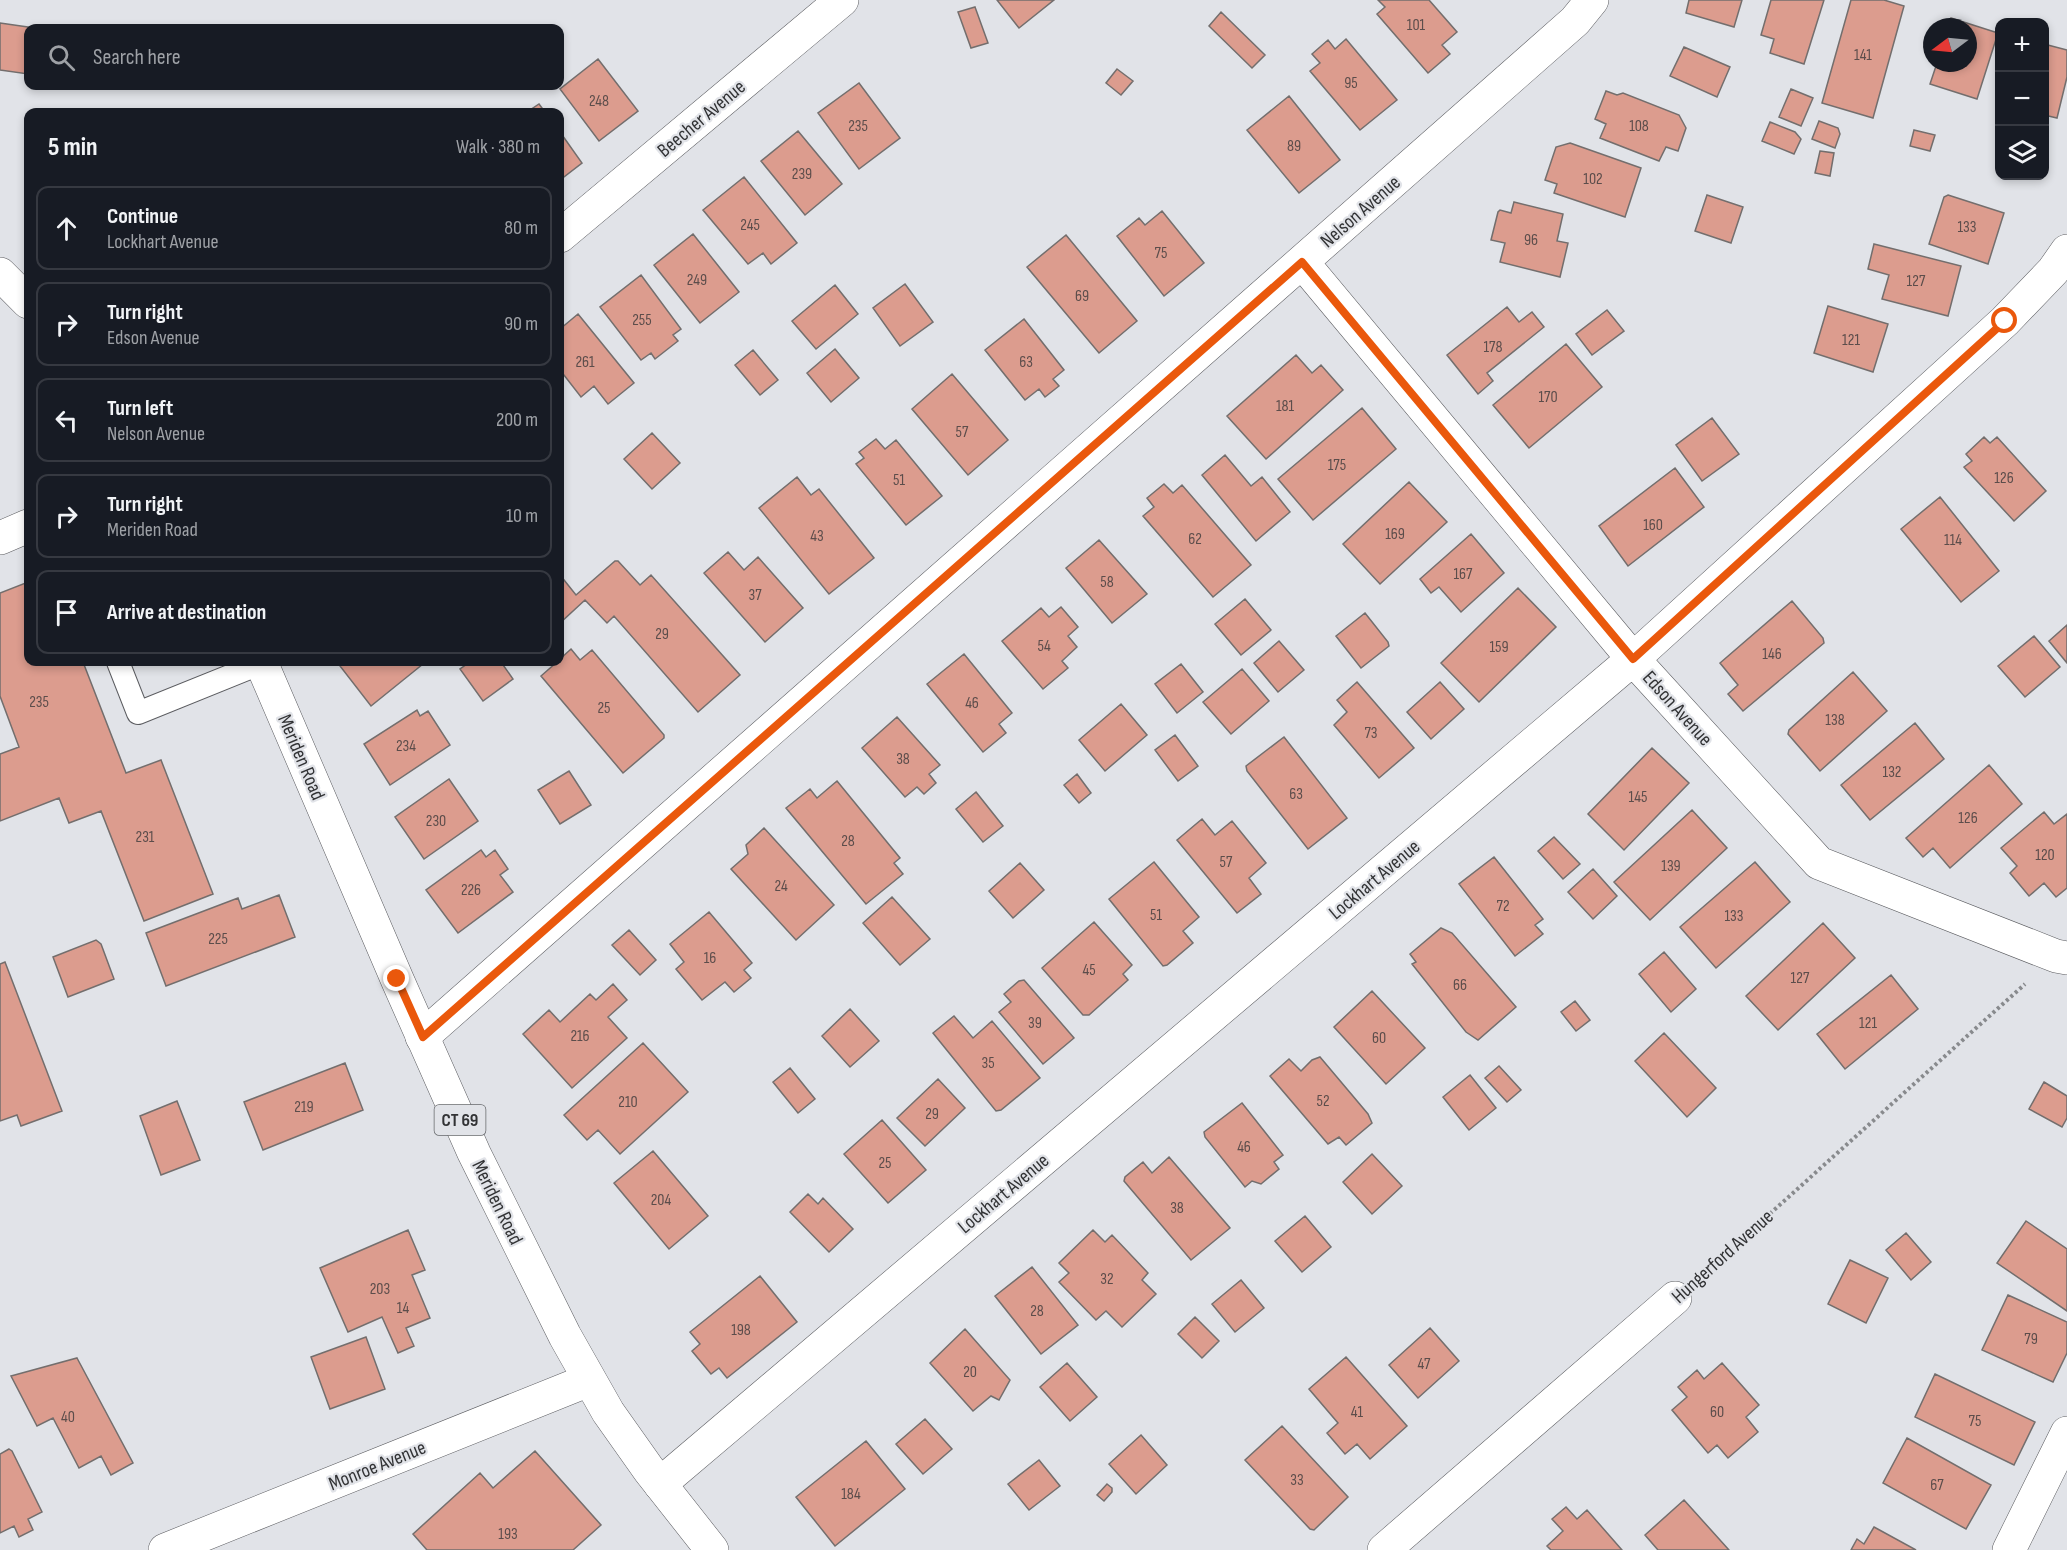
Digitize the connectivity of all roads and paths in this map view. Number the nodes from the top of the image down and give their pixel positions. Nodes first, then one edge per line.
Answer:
1 (842, 0) edge
2 (1592, 0) edge
3 (564, 233) edge
4 (2067, 251) edge
5 (1302, 262) junction
6 (0, 274) edge
7 (24, 298) edge
8 (24, 528) edge
9 (0, 538) edge
10 (1633, 659) junction
11 (120, 666) edge
12 (251, 666) edge
13 (263, 666) edge
14 (2063, 953) edge
15 (423, 1037) junction
16 (1675, 1298) joint
17 (589, 1380) junction
18 (2067, 1433) edge
19 (660, 1484) junction
20 (165, 1550) edge
21 (712, 1550) edge
22 (1384, 1550) edge
23 (2009, 1550) edge

1 - 3 street, Beecher Avenue
2 - 5 street, Nelson Avenue
4 - 10 street, Lockhart Avenue
5 - 10 street, Edson Avenue
5 - 15 street, Nelson Avenue
6 - 7 street
8 - 9 street
10 - 14 street, Edson Avenue
10 - 19 street, Lockhart Avenue
11 - 12 lane
13 - 15 street, Meriden Road / CT 69
14 - 16 path, Hungerford Avenue
15 - 17 street, Meriden Road / CT 69
16 - 22 street, Hungerford Avenue
17 - 19 street, Meriden Road / CT 69
17 - 20 street, Monroe Avenue
18 - 23 street
19 - 21 street, Meriden Road / CT 69

